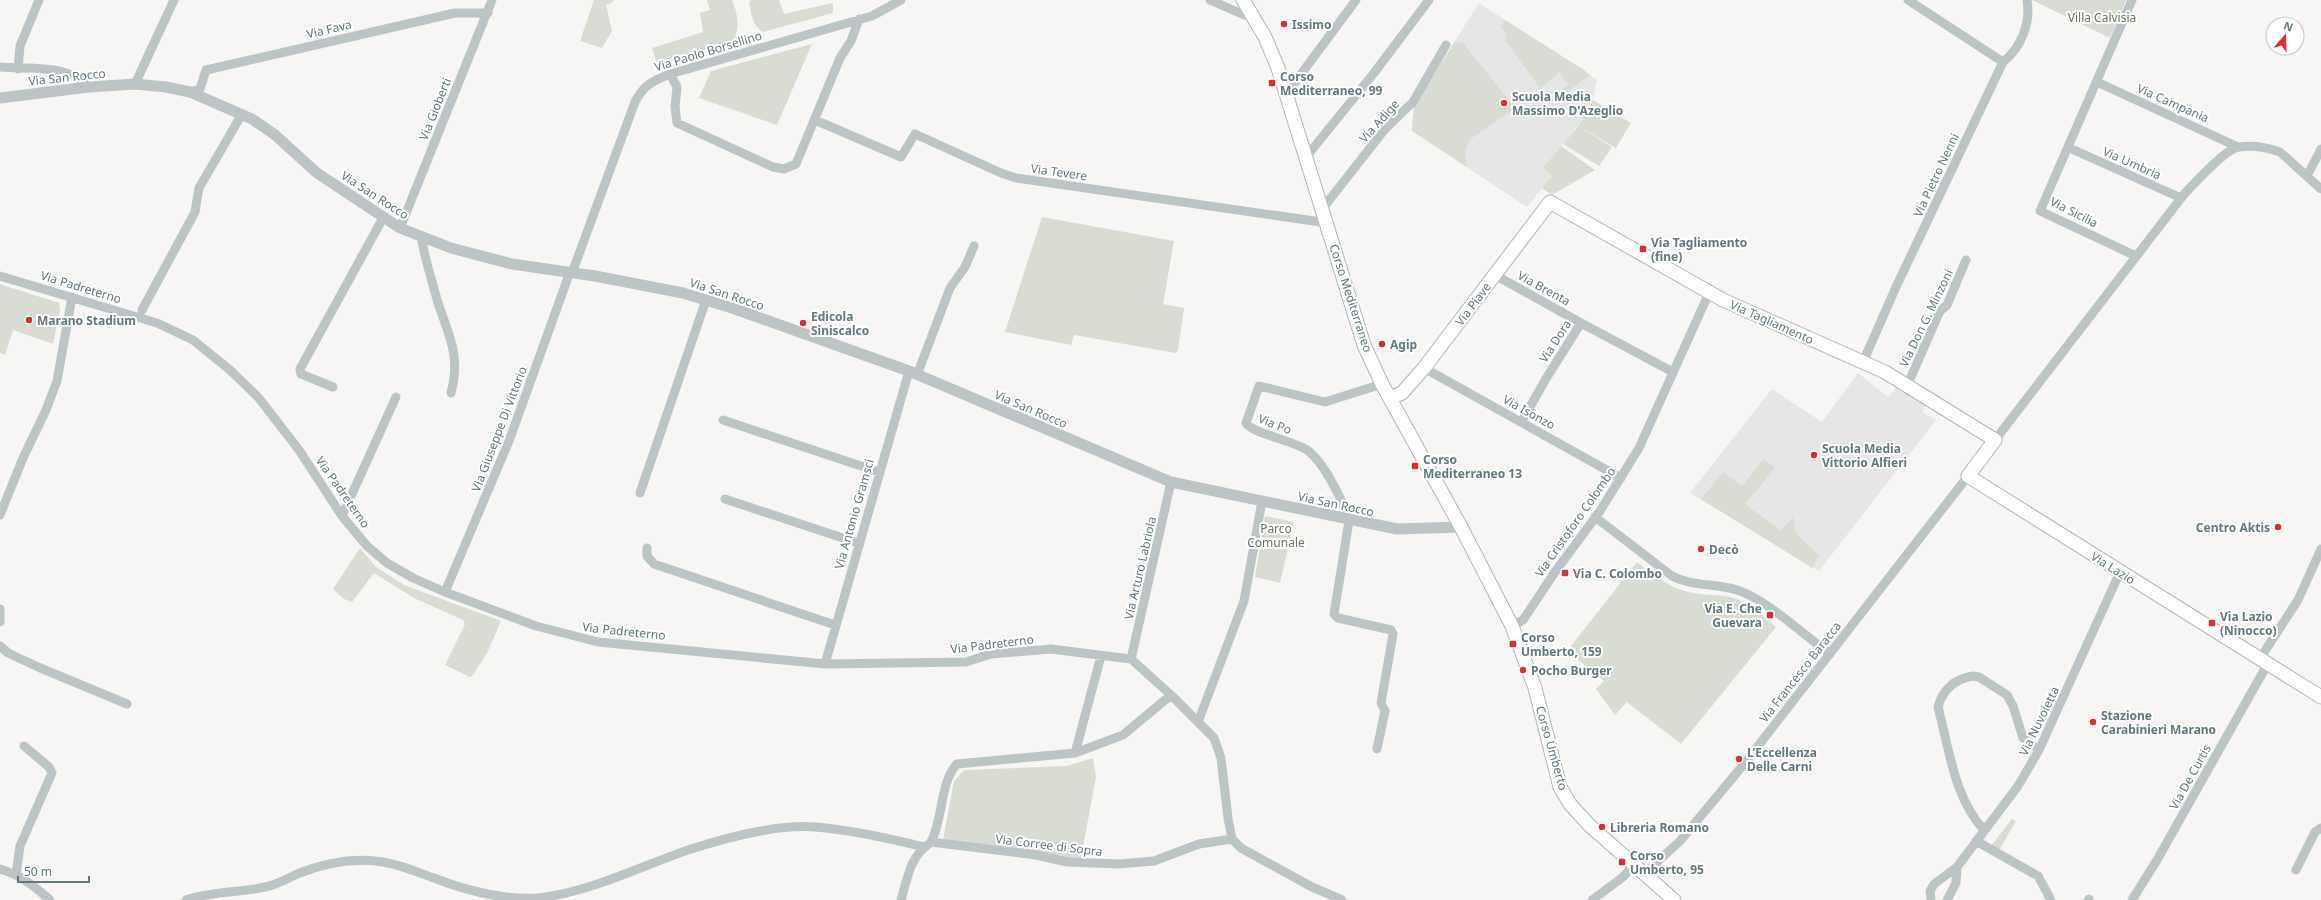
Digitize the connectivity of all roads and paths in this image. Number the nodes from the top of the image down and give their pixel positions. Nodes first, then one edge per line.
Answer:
1 (39, 0) edge
2 (174, 0) edge
3 (492, 0) edge
4 (901, 0) edge
5 (1210, 0) edge
6 (1242, 0) edge
7 (1356, 0) edge
8 (1429, 0) edge
9 (1908, 0) edge
10 (2027, 0) edge
11 (2132, 0) edge
12 (488, 13) junction
13 (1251, 14) junction
14 (859, 19) junction
15 (1446, 45) dead end
16 (2002, 62) junction
17 (0, 67) edge
18 (18, 69) junction
19 (670, 74) junction
20 (2097, 82) junction
21 (135, 84) junction
22 (89, 87) junction
23 (190, 92) junction
24 (1286, 93) junction
25 (0, 98) edge
26 (242, 114) junction
27 (816, 120) junction
28 (2238, 146) junction
29 (2071, 147) junction
30 (2321, 149) edge
31 (1306, 156) junction
32 (2307, 176) junction
33 (2321, 189) edge
34 (2181, 198) junction
35 (1550, 202) joint
36 (1323, 208) junction
37 (382, 218) junction
38 (1328, 223) junction
39 (400, 228) junction
40 (421, 237) junction
41 (974, 246) dead end
42 (2136, 256) junction
43 (1966, 260) dead end
44 (571, 272) junction
45 (1495, 275) junction
46 (0, 276) edge
47 (1709, 293) junction
48 (72, 297) junction
49 (706, 300) junction
50 (142, 310) dead end
51 (1581, 322) junction
52 (1863, 362) junction
53 (1424, 368) junction
54 (1673, 372) junction
55 (912, 373) junction
56 (1382, 384) junction
57 (334, 386) dead end
58 (1907, 386) junction
59 (451, 393) dead end
60 (396, 397) dead end
61 (1390, 398) junction
62 (723, 420) dead end
63 (1522, 421) junction
64 (1995, 440) junction
65 (879, 472) junction
66 (1968, 476) junction
67 (1621, 478) junction
68 (1171, 482) junction
69 (640, 493) dead end
70 (725, 499) dead end
71 (1262, 501) junction
72 (0, 515) edge
73 (342, 516) junction
74 (1595, 517) junction
75 (1349, 521) junction
76 (1461, 527) junction
77 (858, 543) junction
78 (647, 548) dead end
79 (2321, 549) edge
80 (2120, 572) junction
81 (445, 592) junction
82 (0, 609) edge
83 (0, 622) edge
84 (835, 625) junction
85 (1512, 626) junction
86 (0, 646) edge
87 (1830, 654) junction
88 (1101, 656) junction
89 (1131, 659) junction
90 (2263, 662) junction
91 (825, 664) junction
92 (1171, 695) junction
93 (2321, 697) edge
94 (127, 704) dead end
95 (1198, 722) junction
96 (24, 746) dead end
97 (1377, 749) dead end
98 (2040, 750) junction
99 (1076, 753) junction
100 (2321, 828) edge
101 (1984, 830) junction
102 (1232, 839) junction
103 (1976, 842) junction
104 (928, 845) junction
105 (1633, 866) junction
106 (1957, 867) junction
107 (0, 869) edge
108 (2296, 870) dead end
109 (16, 874) junction
110 (1643, 875) junction
111 (50, 900) edge
112 (186, 900) edge
113 (901, 900) edge
114 (1342, 900) edge
115 (1592, 900) edge
116 (1674, 900) edge
117 (1931, 900) edge
118 (1947, 900) edge
119 (2051, 900) edge
120 (2132, 900) edge

1 - 18 street
2 - 21 street
3 - 12 street, Via Gioberti
4 - 14 street, Via Paolo Borsellino
5 - 13 street
6 - 13 main road, Corso Mediterraneo
7 - 24 street
8 - 31 street
9 - 16 street
10 - 16 street, Via Pietro Nenni
11 - 20 street
12 - 23 street, Via Fava
12 - 39 street, Via Gioberti
13 - 24 main road, Corso Mediterraneo
14 - 19 street, Via Paolo Borsellino
14 - 27 street
15 - 36 street, Via Adige
16 - 52 street, Via Pietro Nenni
17 - 18 street
18 - 22 street
19 - 27 street
19 - 44 street, Via Paolo Borsellino
20 - 28 street, Via Campania
20 - 29 street
21 - 22 street, Via San Rocco
21 - 23 street, Via San Rocco
22 - 25 street, Via San Rocco
23 - 26 street, Via San Rocco
24 - 31 main road, Corso Mediterraneo
26 - 37 street, Via San Rocco
26 - 50 street
27 - 38 street, Via Tevere
28 - 32 street
28 - 34 street
29 - 34 street, Via Umbria
29 - 42 street, Via Sicilia
30 - 32 street
31 - 36 main road, Corso Mediterraneo
32 - 33 street
34 - 42 street
35 - 45 main road, Via Piave
35 - 47 main road, Via Tagliamento
36 - 38 main road, Corso Mediterraneo
37 - 39 street, Via San Rocco
37 - 57 street
38 - 56 main road, Corso Mediterraneo
39 - 40 street, Via San Rocco
40 - 44 street, Via San Rocco
40 - 59 street
41 - 55 street, Via Antonio Gramsci
42 - 64 street
43 - 58 street, Via Don G. Minzoni
44 - 49 street, Via San Rocco
44 - 81 street, Via Giuseppe Di Vittorio
45 - 51 street, Via Brenta
45 - 53 main road, Via Piave
46 - 48 street, Via Padreterno
47 - 52 main road, Via Tagliamento
47 - 54 street, Via Cristoforo Colombo
48 - 72 street
48 - 73 street, Via Padreterno
49 - 55 street, Via San Rocco
49 - 69 street
51 - 54 street, Via Dora
51 - 63 street, Via Dora
52 - 58 main road, Via Tagliamento
53 - 61 main road, Via Piave
53 - 63 street, Via Isonzo
54 - 67 street, Via Cristoforo Colombo
55 - 65 street, Via Antonio Gramsci
55 - 68 street, Via San Rocco
56 - 61 main road, Corso Mediterraneo
56 - 75 street, Via Po
58 - 64 main road, Via Tagliamento
60 - 73 street
61 - 76 main road, Corso Mediterraneo
62 - 65 street
63 - 67 street, Via Isonzo
64 - 66 main road
65 - 77 street, Via Antonio Gramsci
66 - 80 main road, Via Lazio
66 - 87 street, Via Francesco Baracca
67 - 74 street, Via Cristoforo Colombo
68 - 71 street, Via San Rocco
68 - 89 street, Via Arturo Labriola
70 - 77 street
71 - 75 street, Via San Rocco
71 - 95 street
73 - 81 street, Via Padreterno
74 - 85 street, Via Cristoforo Colombo
74 - 87 street
75 - 76 street, Via San Rocco
75 - 97 street
76 - 85 main road, Corso Mediterraneo
77 - 84 street, Via Antonio Gramsci
78 - 84 street
79 - 90 street
80 - 90 main road, Via Lazio
80 - 98 street, Via Nuvoletta
81 - 91 street, Via Padreterno
82 - 83 street
84 - 91 street, Via Antonio Gramsci
85 - 105 main road, Corso Umberto
86 - 94 street
87 - 110 street, Via Francesco Baracca
88 - 89 street, Via Padreterno
88 - 91 street, Via Padreterno
88 - 99 street
89 - 92 street
90 - 93 main road, Via Lazio
90 - 120 street, Via De Curtis
92 - 95 street
92 - 99 street
95 - 102 street
96 - 109 street
98 - 101 street, Via Nuvoletta
98 - 101 street
99 - 104 street
100 - 108 street
101 - 103 street, Via Nuvoletta
102 - 104 street, Via Corree di Sopra
102 - 114 street
103 - 106 street, Via Nuvoletta
103 - 119 street
104 - 112 street, Via Corree di Sopra
104 - 113 street
105 - 110 main road, Corso Umberto
105 - 115 street
106 - 117 street, Via Nuvoletta
106 - 118 street, Via Nuvoletta
107 - 109 street
109 - 111 street
110 - 116 main road, Corso Umberto

